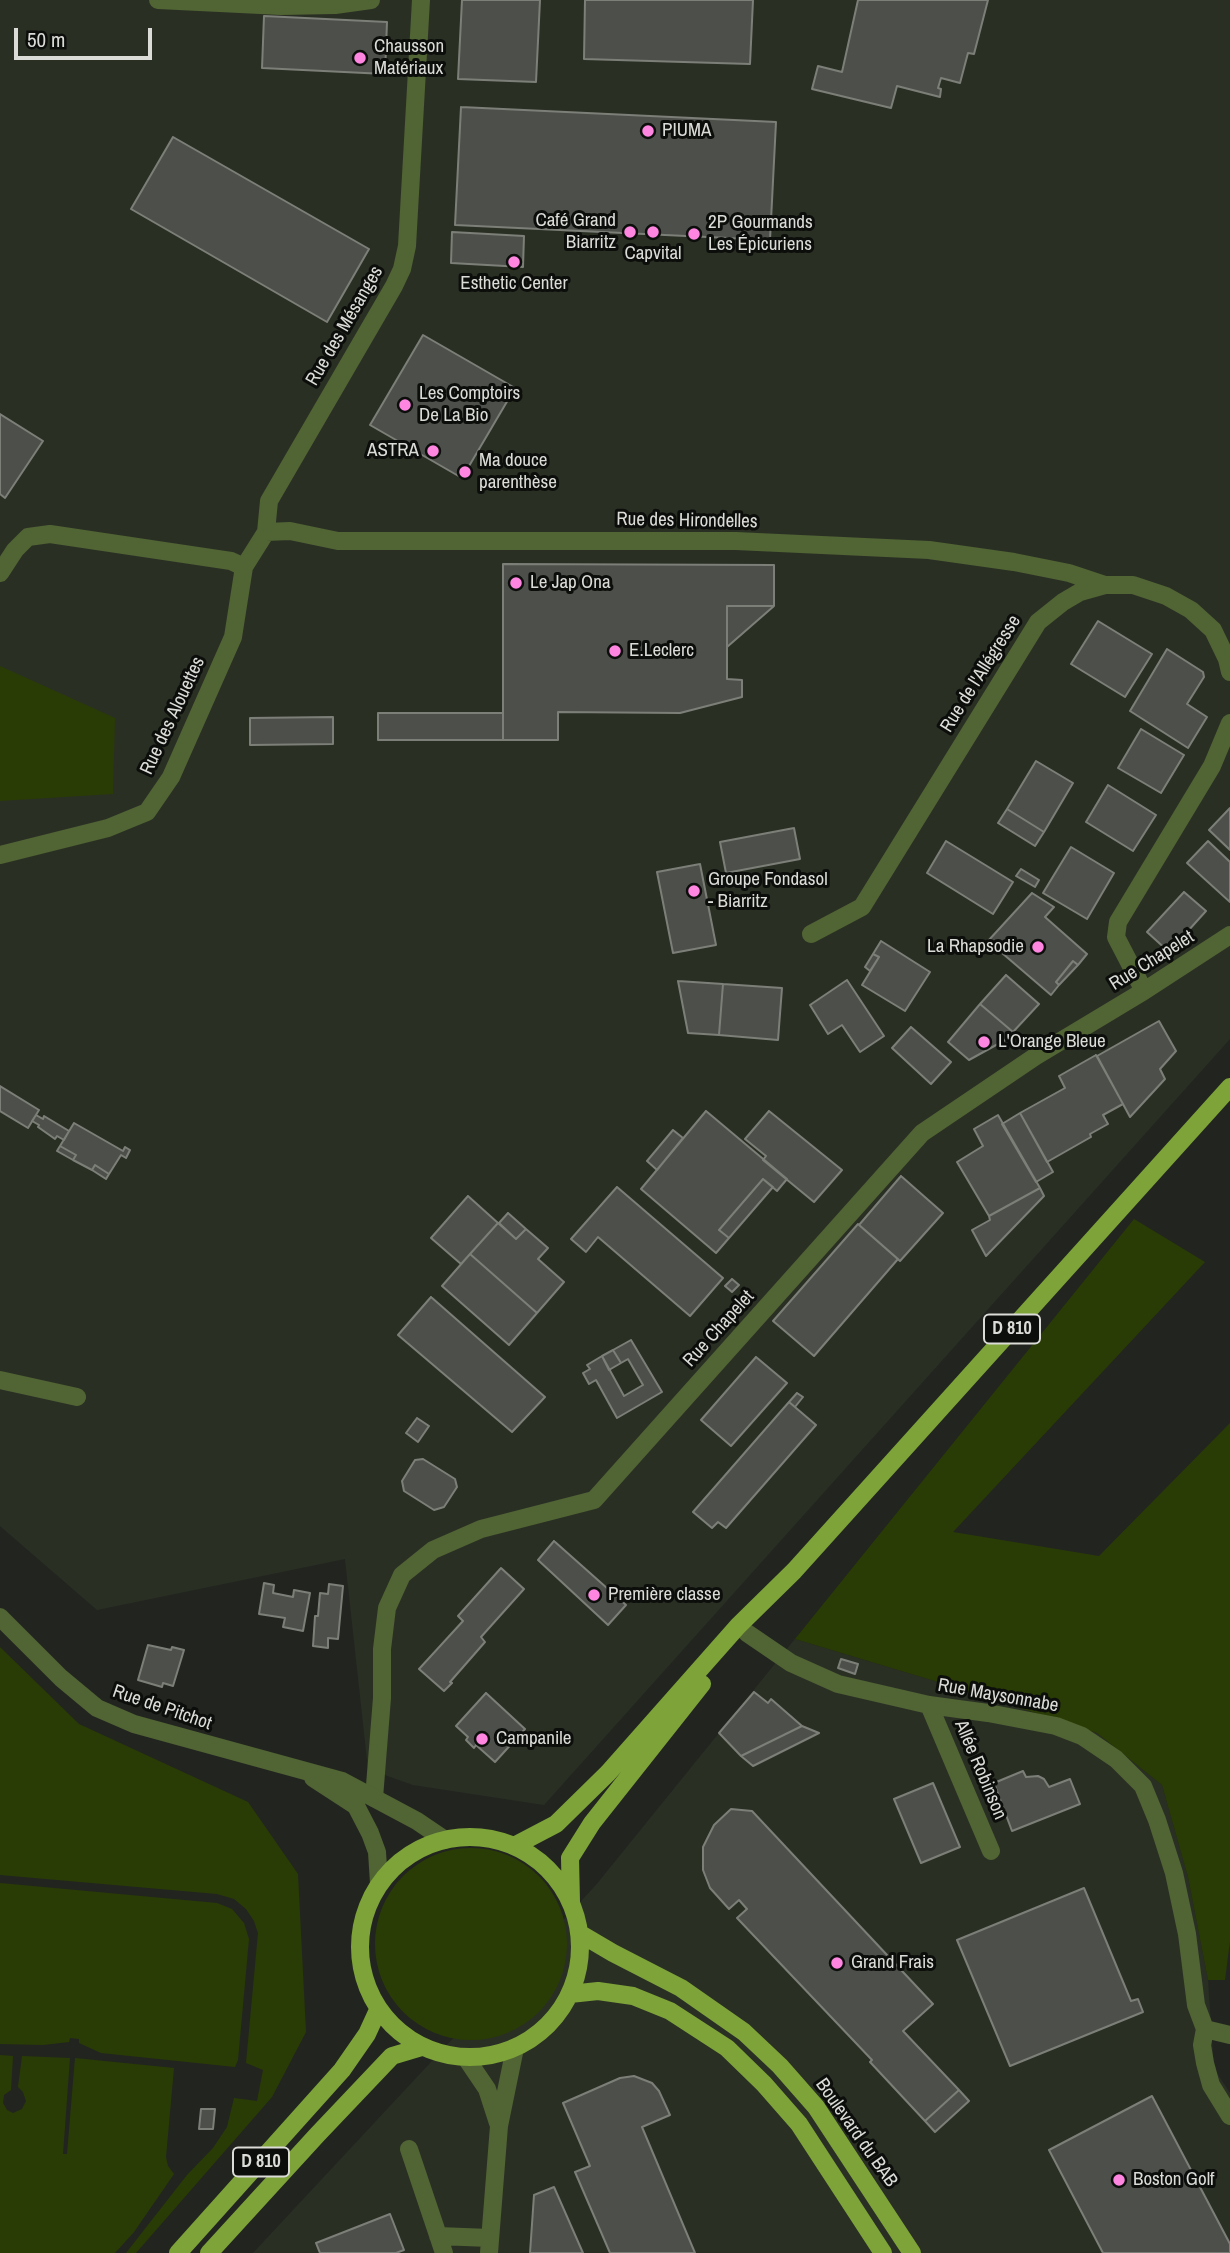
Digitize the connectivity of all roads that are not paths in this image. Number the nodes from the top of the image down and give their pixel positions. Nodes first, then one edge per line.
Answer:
1 (158, 0) edge
2 (371, 0) edge
3 (421, 0) edge
4 (266, 532) junction
5 (244, 567) junction
6 (0, 573) edge
7 (1105, 585) junction
8 (1230, 672) edge
9 (1230, 723) edge
10 (0, 855) edge
11 (811, 934) dead end
12 (1230, 935) edge
13 (1144, 991) junction
14 (1230, 1087) edge
15 (0, 1380) edge
16 (77, 1397) dead end
17 (794, 1571) junction
18 (0, 1617) edge
19 (747, 1633) junction
20 (929, 1705) junction
21 (301, 1771) junction
22 (374, 1798) junction
23 (445, 1840) junction
24 (514, 1846) junction
25 (991, 1851) dead end
26 (379, 1883) junction
27 (571, 1902) junction
28 (579, 1933) junction
29 (570, 1994) junction
30 (378, 2010) junction
31 (1205, 2029) junction
32 (1230, 2035) edge
33 (422, 2047) junction
34 (515, 2048) junction
35 (466, 2058) junction
36 (1230, 2116) edge
37 (499, 2126) junction
38 (409, 2149) dead end
39 (441, 2244) edge
40 (490, 2246) edge
41 (178, 2253) edge
42 (209, 2253) edge
43 (883, 2253) edge
44 (912, 2253) edge

1 - 2 street
3 - 4 street, Rue des Mésanges
4 - 5 street, Rue des Alouettes
4 - 7 street, Rue des Hirondelles
5 - 6 street
5 - 10 street, Rue des Alouettes
7 - 8 street, Rue de l'Allégresse
7 - 11 street, Rue de l'Allégresse
9 - 13 street
12 - 13 street, Rue Chapelet
13 - 22 street, Rue Chapelet
14 - 17 main road, D 810
15 - 16 street
17 - 19 main road, D 810
17 - 24 main road, D 810
18 - 21 street, Rue de Pitchot
19 - 20 street, Rue Maysonnabe
19 - 27 main road, D 810
20 - 25 street, Allée Robinson
20 - 31 street, Rue Maysonnabe
21 - 22 street
21 - 26 street
22 - 23 street
23 - 24 main road
23 - 26 main road
24 - 27 main road
26 - 30 main road
27 - 28 main road
28 - 29 main road
28 - 44 main road, Boulevard du BAB
29 - 34 main road
29 - 43 main road
30 - 33 main road
30 - 41 main road, D 810
31 - 32 street
31 - 36 street, Rue Maysonnabe
33 - 35 main road
33 - 42 main road, D 810
34 - 35 main road
34 - 37 street
35 - 37 street
37 - 40 street
38 - 39 street
39 - 40 street

